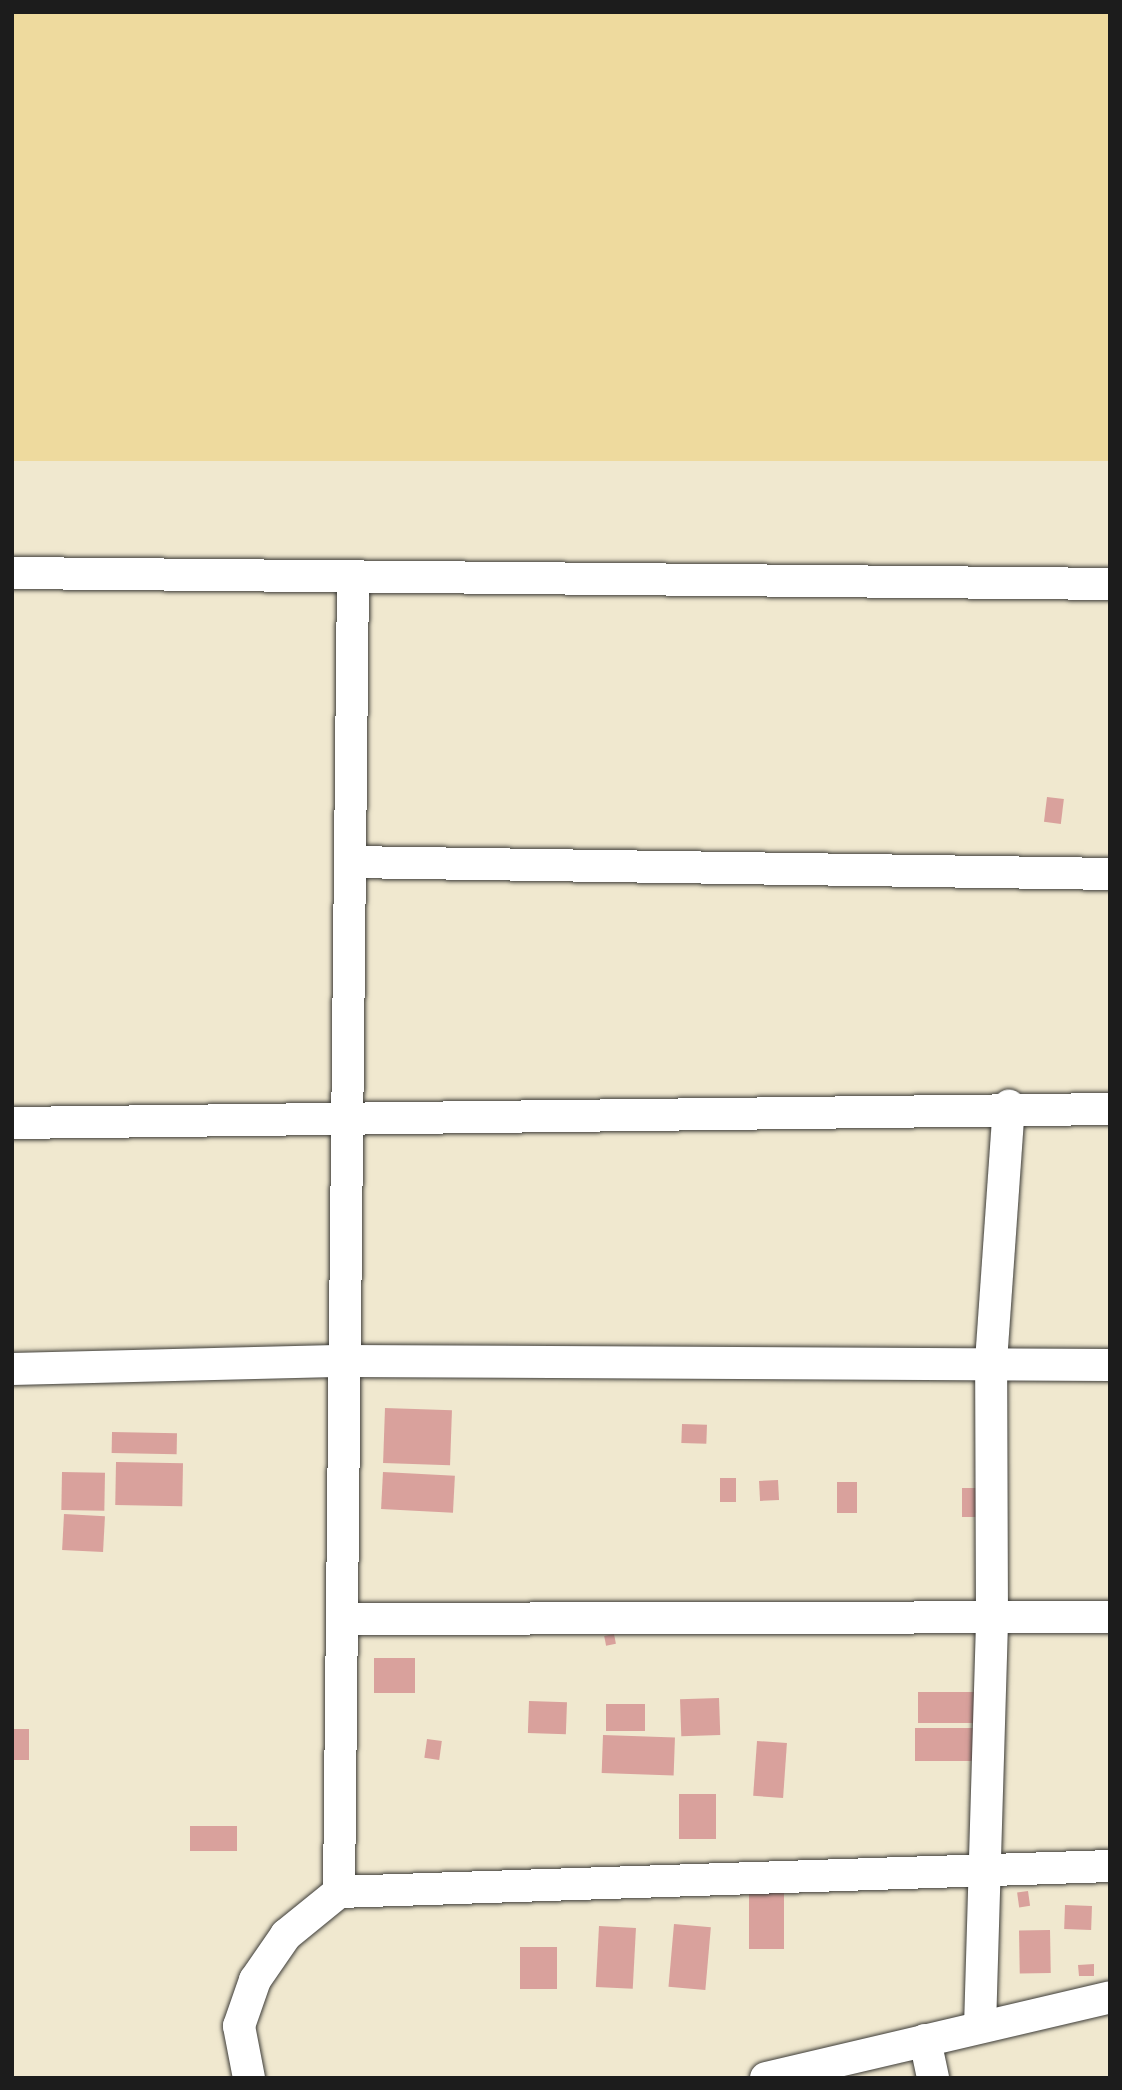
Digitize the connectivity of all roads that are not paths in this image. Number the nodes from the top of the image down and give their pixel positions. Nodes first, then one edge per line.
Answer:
1 (12, 573) edge
2 (353, 578) junction
3 (1110, 584) edge
4 (350, 862) junction
5 (1110, 874) edge
6 (1009, 1106) junction
7 (1110, 1109) edge
8 (347, 1122) junction
9 (12, 1123) edge
10 (346, 1362) junction
11 (991, 1362) junction
12 (1110, 1365) edge
13 (12, 1369) edge
14 (1110, 1616) edge
15 (992, 1617) junction
16 (342, 1619) junction
17 (1110, 1866) edge
18 (984, 1870) junction
19 (339, 1892) junction
20 (1110, 1997) edge
21 (980, 2027) junction
22 (925, 2040) junction
23 (249, 2078) edge
24 (766, 2078) edge
25 (933, 2078) edge

1 - 2 street
2 - 3 street
2 - 4 street
4 - 5 street
4 - 8 street
6 - 7 street
6 - 8 street
6 - 11 street
8 - 9 street
8 - 10 street
10 - 11 street
10 - 13 street
10 - 16 street
11 - 12 street
11 - 15 street
14 - 15 street
15 - 16 street
15 - 18 street
16 - 19 street
17 - 18 street
18 - 19 street
18 - 21 street
19 - 23 street
20 - 21 street
21 - 22 street
22 - 24 street
22 - 25 street

